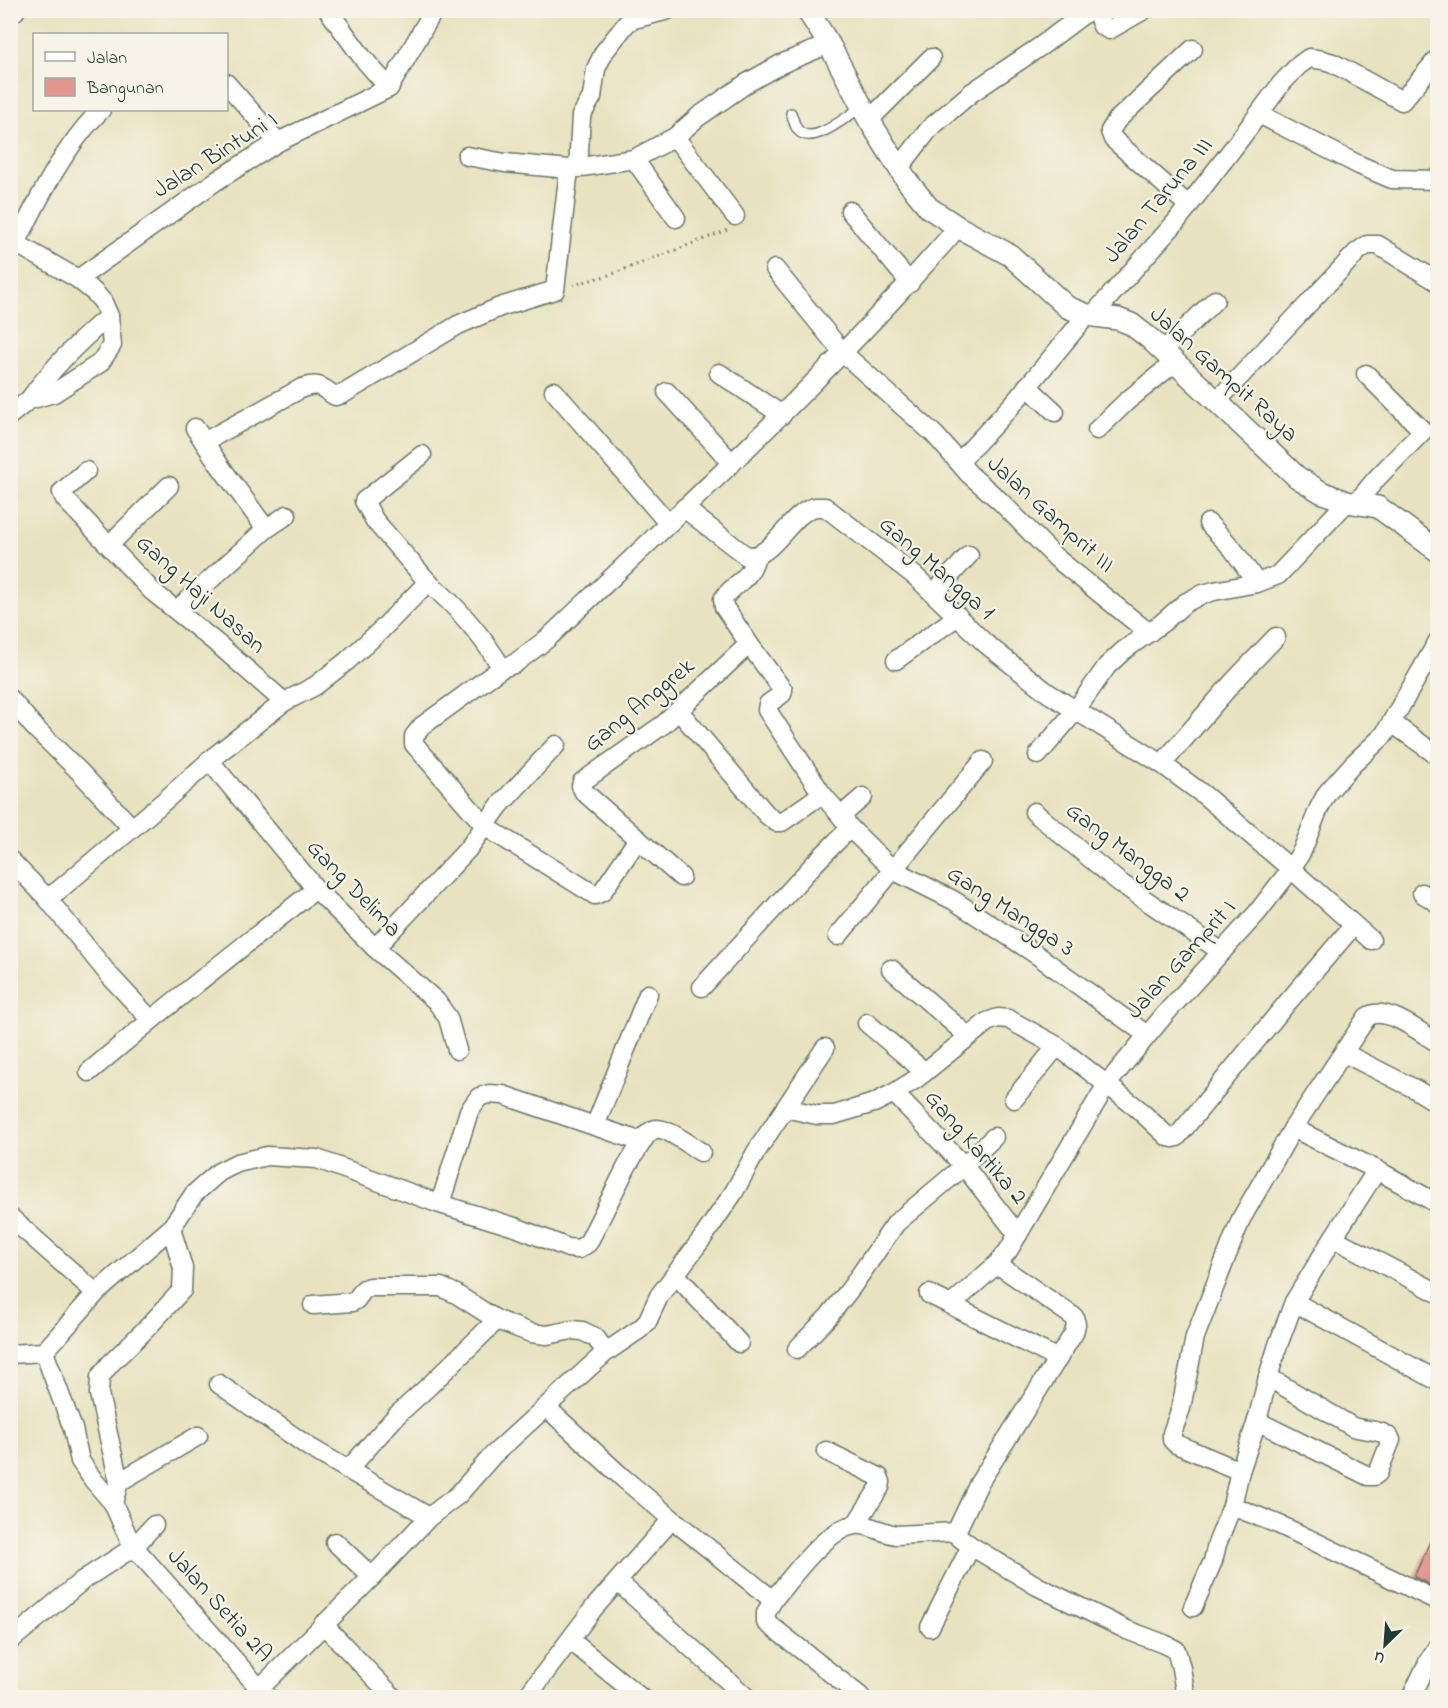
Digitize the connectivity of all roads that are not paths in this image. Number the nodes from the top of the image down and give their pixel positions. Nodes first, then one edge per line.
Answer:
1 (328, 10) edge
2 (434, 10) edge
3 (668, 10) edge
4 (807, 10) edge
5 (1089, 10) edge
6 (1096, 10) edge
7 (1144, 10) edge
8 (829, 44) junction
9 (1194, 49) dead end
10 (930, 58) dead end
11 (1437, 58) edge
12 (228, 85) edge
13 (389, 88) junction
14 (100, 111) edge
15 (791, 113) dead end
16 (866, 113) junction
17 (1259, 114) junction
18 (675, 137) junction
19 (279, 142) junction
20 (467, 156) dead end
21 (633, 159) junction
22 (899, 168) junction
23 (574, 169) junction
24 (1437, 180) edge
25 (1189, 206) junction
26 (849, 211) dead end
27 (735, 216) road end
28 (676, 218) dead end
29 (958, 227) junction
30 (12, 245) edge
31 (775, 269) dead end
32 (78, 279) junction
33 (1437, 282) edge
34 (910, 283) junction
35 (1215, 300) dead end
36 (109, 316) junction
37 (1089, 316) junction
38 (843, 354) junction
39 (1169, 356) junction
40 (719, 374) dead end
41 (1366, 374) dead end
42 (1027, 386) junction
43 (554, 391) dead end
44 (667, 392) dead end
45 (29, 400) junction
46 (1216, 402) junction
47 (1055, 412) dead end
48 (10, 415) edge
49 (782, 415) junction
50 (1097, 430) dead end
51 (422, 455) dead end
52 (959, 462) junction
53 (732, 463) junction
54 (86, 471) dead end
55 (169, 486) dead end
56 (1351, 502) junction
57 (684, 508) junction
58 (287, 515) dead end
59 (1208, 523) dead end
60 (668, 524) junction
61 (266, 529) junction
62 (109, 545) junction
63 (1437, 551) edge
64 (969, 555) dead end
65 (756, 556) junction
66 (428, 582) junction
67 (1257, 583) junction
68 (934, 593) junction
69 (177, 610) junction
70 (958, 616) junction
71 (1149, 633) junction
72 (1276, 637) dead end
73 (1437, 641) edge
74 (749, 644) junction
75 (896, 660) dead end
76 (502, 668) junction
77 (10, 699) edge
78 (284, 702) junction
79 (1076, 710) junction
80 (679, 711) junction
81 (1392, 723) junction
82 (556, 745) dead end
83 (1038, 755) dead end
84 (1437, 756) edge
85 (209, 760) junction
86 (983, 761) dead end
87 (1162, 764) junction
88 (822, 794) junction
89 (863, 797) dead end
90 (1034, 812) dead end
91 (845, 822) junction
92 (486, 827) junction
93 (132, 828) junction
94 (638, 839) junction
95 (10, 860) edge
96 (1291, 869) junction
97 (893, 870) junction
98 (681, 877) dead end
99 (316, 890) junction
100 (1422, 893) dead end
101 (47, 898) junction
102 (1437, 903) edge
103 (1353, 926) junction
104 (838, 936) dead end
105 (1371, 940) dead end
106 (375, 948) junction
107 (1222, 952) junction
108 (891, 969) dead end
109 (702, 987) dead end
110 (648, 994) dead end
111 (150, 1019) junction
112 (867, 1023) dead end
113 (1147, 1035) junction
114 (968, 1036) junction
115 (1437, 1043) edge
116 (1057, 1046) junction
117 (825, 1048) dead end
118 (457, 1050) dead end
119 (1344, 1053) junction
120 (89, 1072) dead end
121 (925, 1072) junction
122 (1107, 1084) junction
123 (894, 1093) junction
124 (1014, 1099) dead end
125 (1437, 1103) edge
126 (786, 1108) junction
127 (595, 1126) junction
128 (1293, 1128) junction
129 (994, 1137) dead end
130 (642, 1142) junction
131 (701, 1152) dead end
132 (964, 1166) junction
133 (1377, 1170) junction
134 (440, 1204) junction
135 (1437, 1204) edge
136 (10, 1217) edge
137 (171, 1228) junction
138 (1018, 1235) junction
139 (1333, 1238) junction
140 (997, 1264) junction
141 (676, 1275) junction
142 (96, 1293) junction
143 (1437, 1293) edge
144 (929, 1294) dead end
145 (1294, 1302) junction
146 (313, 1305) dead end
147 (951, 1305) junction
148 (497, 1320) junction
149 (739, 1343) dead end
150 (797, 1349) dead end
151 (44, 1352) junction
152 (606, 1352) junction
153 (10, 1354) edge
154 (1058, 1359) junction
155 (1268, 1377) junction
156 (1437, 1382) edge
157 (219, 1384) dead end
158 (546, 1407) junction
159 (1257, 1421) junction
160 (198, 1436) dead end
161 (826, 1451) dead end
162 (348, 1470) junction
163 (1240, 1471) junction
164 (119, 1482) junction
165 (113, 1503) junction
166 (1232, 1506) junction
167 (429, 1516) junction
168 (672, 1519) junction
169 (856, 1524) junction
170 (154, 1525) dead end
171 (956, 1532) junction
172 (335, 1542) dead end
173 (971, 1546) junction
174 (134, 1547) junction
175 (372, 1578) junction
176 (618, 1582) junction
177 (773, 1600) junction
178 (1437, 1601) edge
179 (1193, 1607) dead end
180 (323, 1624) junction
181 (930, 1627) dead end
182 (570, 1640) junction
183 (10, 1641) edge
184 (1437, 1646) edge
185 (260, 1694) edge
186 (860, 1696) dead end
187 (746, 1697) edge
188 (394, 1698) edge
189 (526, 1698) edge
190 (640, 1698) edge
191 (1186, 1698) edge
192 (1411, 1698) edge

1 - 13 street
2 - 13 street
3 - 23 street
4 - 8 street, Jalan Gampit Raya
5 - 22 street
6 - 7 street
8 - 16 street, Jalan Gampit Raya
8 - 18 street
9 - 25 street
10 - 16 street
11 - 17 street, Jalan Taruna III
12 - 19 street
13 - 19 street, Jalan Bintuni I
14 - 30 street
15 - 16 lane
16 - 22 street, Jalan Gampit Raya
17 - 24 street
17 - 25 street, Jalan Taruna III
18 - 21 street
18 - 27 street
19 - 32 street, Jalan Bintuni I
20 - 23 street
21 - 23 street
21 - 28 street
22 - 29 street, Jalan Gampit Raya
23 - 61 street
25 - 37 street, Jalan Taruna III
26 - 34 street
29 - 34 street
29 - 37 street, Jalan Gampit Raya
30 - 32 street
31 - 38 street
32 - 36 street
33 - 46 street
34 - 38 street
35 - 39 street
36 - 45 street
36 - 45 street
37 - 39 street, Jalan Gampit Raya
37 - 42 street, Jalan Gamprit III
38 - 49 street
38 - 52 street
39 - 46 street, Jalan Gampit Raya
39 - 50 street
40 - 49 street
41 - 56 street
42 - 47 street
42 - 52 street, Jalan Gamprit III
43 - 60 street
44 - 53 street
45 - 48 street
46 - 56 street, Jalan Gampit Raya
49 - 53 street
51 - 66 street
52 - 71 street, Jalan Gamprit III
53 - 57 street
54 - 62 street, Gang Haji Nasan
55 - 62 street
56 - 63 street, Jalan Gampit Raya
56 - 67 street
57 - 60 street
57 - 65 street
58 - 61 street
59 - 67 street
60 - 76 street
61 - 69 street
62 - 69 street, Gang Haji Nasan
64 - 68 street
65 - 68 street, Gang Mangga 1
65 - 74 street
66 - 76 street
66 - 78 street
67 - 71 street
68 - 70 street, Gang Mangga 1
69 - 78 street, Gang Haji Nasan
70 - 75 street
70 - 79 street, Gang Mangga 1
71 - 79 street
72 - 87 street
73 - 81 street, Jalan Gamprit I
74 - 80 street, Gang Anggrek
74 - 88 street, Gang Mangga 3
76 - 92 street
77 - 93 street
78 - 85 street
79 - 83 street
79 - 87 street, Gang Mangga 1
80 - 88 street
80 - 94 street, Gang Anggrek
81 - 84 street
81 - 96 street, Jalan Gamprit I
82 - 92 street
85 - 93 street
85 - 99 street, Gang Delima
86 - 97 street
87 - 96 street, Gang Mangga 1
88 - 91 street, Gang Mangga 3
89 - 91 street
90 - 107 street, Gang Mangga 2
91 - 97 street, Gang Mangga 3
91 - 109 street
92 - 94 street
92 - 106 street
93 - 101 street
94 - 98 street, Gang Anggrek
95 - 101 street
96 - 103 street, Gang Mangga 1
96 - 107 street, Jalan Gamprit I
97 - 104 street
97 - 113 street, Gang Mangga 3
99 - 106 street, Gang Delima
99 - 111 street
100 - 102 street
101 - 111 street
103 - 105 street, Gang Mangga 1
103 - 122 street
106 - 118 street, Gang Delima
107 - 113 street, Jalan Gamprit I
108 - 114 street
110 - 127 street
111 - 120 street
112 - 121 street
113 - 122 street, Jalan Gamprit I
114 - 116 street
114 - 121 street
115 - 119 street
116 - 122 street
116 - 124 street
117 - 126 street
119 - 125 street
119 - 128 street
121 - 123 street
122 - 138 street, Jalan Gamprit I
123 - 126 street
123 - 132 street, Gang Kartika 2
126 - 141 street
127 - 130 street
127 - 134 street
128 - 133 street
128 - 163 street
129 - 132 street
130 - 131 street
130 - 134 street
132 - 138 street, Gang Kartika 2
132 - 150 street
133 - 135 street
133 - 139 street
134 - 137 street
136 - 142 street
137 - 142 street
137 - 164 street
138 - 140 street, Jalan Gamprit I
139 - 143 street
139 - 145 street
140 - 147 street, Jalan Gamprit I
140 - 154 street
141 - 149 street
141 - 152 street
142 - 151 street
144 - 147 street
145 - 155 street
145 - 156 street
146 - 148 street
147 - 154 street
148 - 152 street
148 - 162 street
151 - 153 street
151 - 165 street, Jalan Setia 2A
152 - 158 street
154 - 171 street
155 - 159 street
155 - 159 street
157 - 162 street
158 - 167 street
158 - 168 street
159 - 163 street
160 - 164 street
161 - 169 street
162 - 167 street
163 - 166 street
164 - 165 street
165 - 174 street, Jalan Setia 2A
166 - 178 street
166 - 179 street
167 - 175 street
168 - 176 street
168 - 177 street
169 - 171 street
169 - 177 street
170 - 174 street
171 - 173 street
172 - 175 street
173 - 181 street
173 - 191 street
174 - 183 street
174 - 185 street, Jalan Setia 2A
175 - 180 street
176 - 182 street
176 - 187 street
177 - 186 street
180 - 185 street
180 - 188 street
182 - 189 street
182 - 190 street
184 - 192 street

